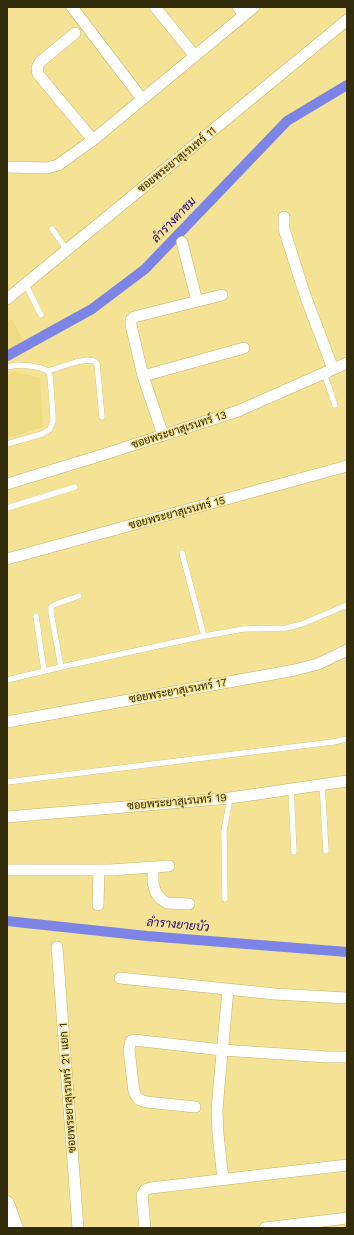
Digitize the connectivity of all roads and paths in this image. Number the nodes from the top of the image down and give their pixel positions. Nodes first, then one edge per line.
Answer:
1 (72, 7) edge
2 (155, 7) edge
3 (254, 7) edge
4 (241, 11) edge
5 (346, 22) edge
6 (75, 33) dead end
7 (194, 56) junction
8 (142, 99) junction
9 (93, 140) junction
10 (7, 167) edge
11 (284, 217) dead end
12 (52, 229) dead end
13 (182, 242) dead end
14 (67, 250) junction
15 (26, 285) junction
16 (222, 295) dead end
17 (7, 299) edge
18 (196, 301) junction
19 (41, 315) dead end
20 (244, 348) dead end
21 (347, 363) edge
22 (7, 367) edge
23 (48, 371) junction
24 (329, 371) junction
25 (143, 376) junction
26 (335, 405) dead end
27 (102, 417) dead end
28 (163, 435) junction
29 (7, 444) edge
30 (347, 466) edge
31 (7, 484) edge
32 (75, 486) dead end
33 (7, 508) edge
34 (182, 553) dead end
35 (7, 560) edge
36 (79, 596) dead end
37 (347, 605) edge
38 (36, 616) dead end
39 (204, 636) junction
40 (347, 650) edge
41 (61, 667) junction
42 (44, 671) junction
43 (7, 680) edge
44 (7, 722) edge
45 (347, 739) edge
46 (347, 781) edge
47 (7, 782) edge
48 (322, 784) junction
49 (291, 789) junction
50 (230, 798) junction
51 (7, 817) edge
52 (326, 851) dead end
53 (294, 852) dead end
54 (169, 866) dead end
55 (153, 867) junction
56 (7, 870) edge
57 (99, 870) junction
58 (225, 899) dead end
59 (189, 904) dead end
60 (98, 905) dead end
61 (57, 947) dead end
62 (120, 978) dead end
63 (228, 990) junction
64 (347, 998) edge
65 (222, 1050) junction
66 (347, 1057) edge
67 (195, 1107) dead end
68 (347, 1165) edge
69 (223, 1179) junction
70 (7, 1203) edge
71 (347, 1218) edge
72 (16, 1228) edge
73 (78, 1228) edge
74 (145, 1228) edge
75 (265, 1228) edge

1 - 8 street
2 - 7 street
3 - 4 street
4 - 7 street
5 - 14 street, ซอยพระยาสุเรนทร์ 11
6 - 9 street
7 - 8 street
8 - 9 street
9 - 10 street
11 - 24 street
12 - 14 lane
13 - 18 street
14 - 15 street, ซอยพระยาสุเรนทร์ 11
15 - 17 street, ซอยพระยาสุเรนทร์ 11
15 - 19 lane
16 - 18 street
18 - 25 street
20 - 25 street
21 - 24 street, ซอยพระยาสุเรนทร์ 13
22 - 23 lane
23 - 27 lane
23 - 29 lane
24 - 26 lane
24 - 28 street, ซอยพระยาสุเรนทร์ 13
25 - 28 street
28 - 31 street, ซอยพระยาสุเรนทร์ 13
30 - 35 street, ซอยพระยาสุเรนทร์ 15
32 - 33 lane
34 - 39 lane
36 - 41 lane
37 - 39 lane
38 - 42 lane
39 - 41 lane
40 - 44 street, ซอยพระยาสุเรนทร์ 17
41 - 42 lane
42 - 43 lane
45 - 47 lane
46 - 48 street, ซอยพระยาสุเรนทร์ 19
48 - 49 street, ซอยพระยาสุเรนทร์ 19
48 - 52 lane
49 - 50 street, ซอยพระยาสุเรนทร์ 19
49 - 53 lane
50 - 51 street, ซอยพระยาสุเรนทร์ 19
50 - 58 lane
54 - 55 street
55 - 57 street
55 - 59 street
56 - 57 street
57 - 60 street
61 - 73 street, ซอยพระยาสุเรนทร์ 21 แยก 1
62 - 63 street
63 - 64 street
63 - 65 street
65 - 66 street
65 - 67 street
65 - 69 street
68 - 69 street
69 - 74 street
70 - 72 street
71 - 75 street

